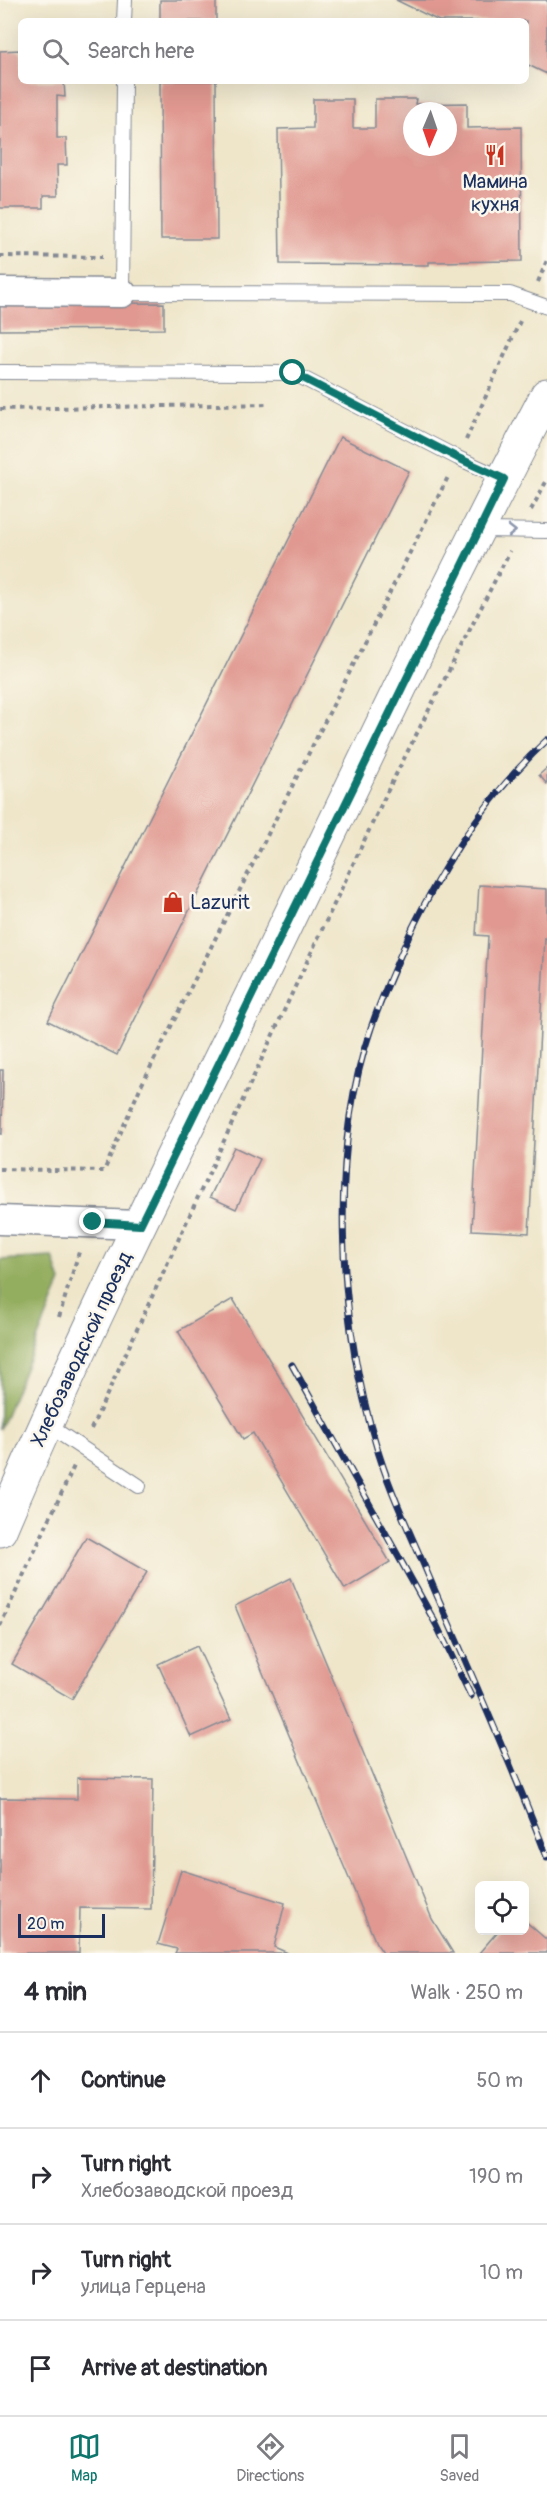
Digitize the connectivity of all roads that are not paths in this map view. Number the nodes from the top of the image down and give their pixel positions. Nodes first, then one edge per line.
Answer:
1 (125, 0) edge
2 (124, 18) edge
3 (124, 84) edge
4 (0, 292) edge
5 (122, 293) junction
6 (547, 307) edge
7 (0, 372) edge
8 (546, 397) edge
9 (504, 479) junction
10 (477, 530) junction
11 (547, 531) edge
12 (0, 1220) edge
13 (140, 1225) junction
14 (45, 1423) junction
15 (139, 1486) dead end
16 (0, 1530) edge

1 - 2 lane
3 - 5 lane
4 - 5 street
5 - 6 lane
7 - 9 lane
8 - 9 street, Хлебозаводской проезд
9 - 10 street, Хлебозаводской проезд
10 -> 11 lane
10 - 13 street, Хлебозаводской проезд
12 - 13 street
13 - 14 street, Хлебозаводской проезд
14 - 15 lane
14 - 16 street, Хлебозаводской проезд

